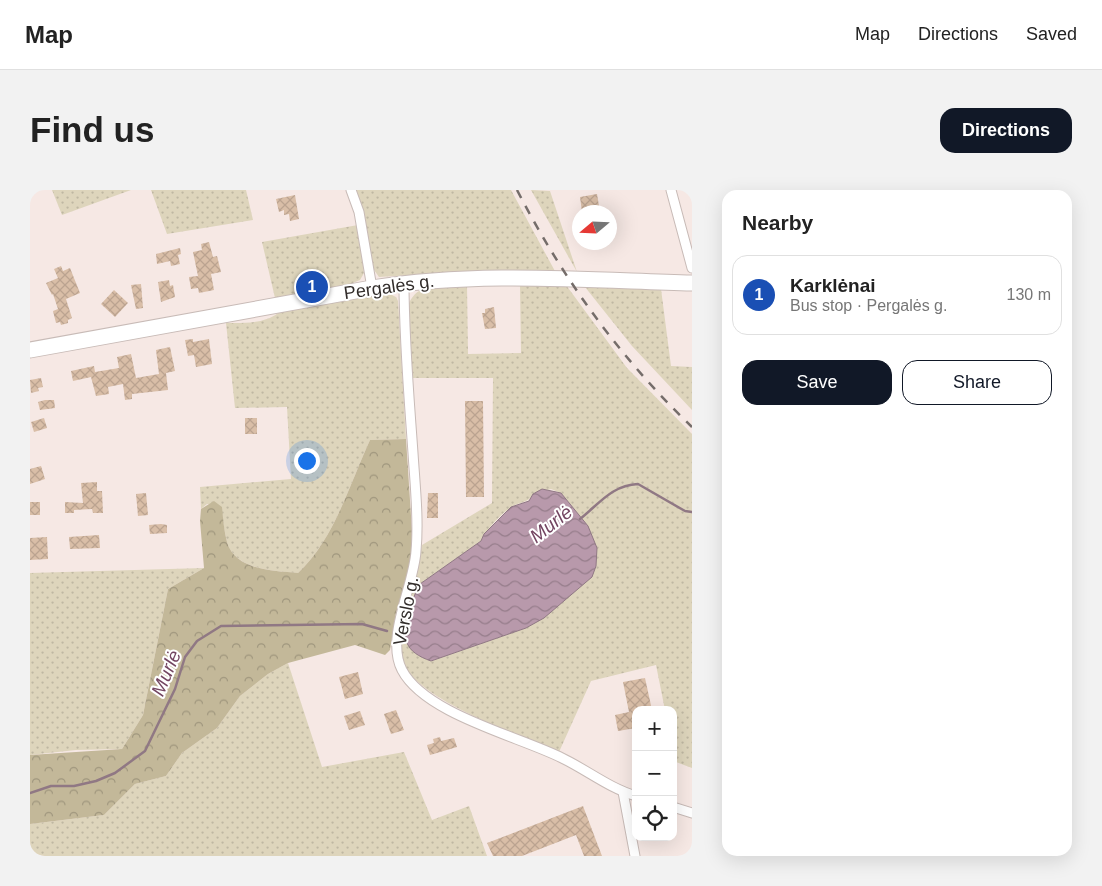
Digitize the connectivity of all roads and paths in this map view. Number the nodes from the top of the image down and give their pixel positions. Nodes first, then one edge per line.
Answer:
1 (351, 190) edge
2 (671, 190) edge
3 (692, 268) edge
4 (404, 283) junction
5 (692, 283) edge
6 (372, 288) junction
7 (30, 350) edge
8 (623, 792) junction
9 (632, 795) edge
10 (677, 808) edge
11 (692, 813) edge
12 (635, 856) edge

1 - 6 street
2 - 3 street
4 - 5 main road, Pergalės g.
4 - 6 main road, Pergalės g.
4 - 8 street, Verslo g.
6 - 7 main road, Pergalės g.
8 - 9 street, Verslo g.
8 - 12 street
10 - 11 street

